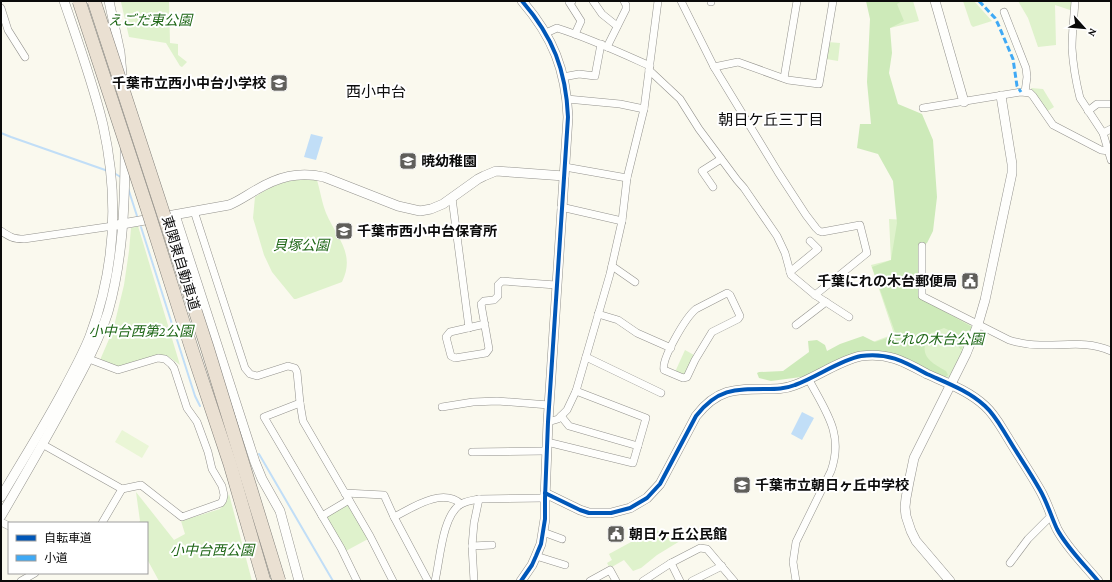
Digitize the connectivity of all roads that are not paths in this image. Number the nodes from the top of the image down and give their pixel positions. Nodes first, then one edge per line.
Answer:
1 (64, 1) edge
2 (79, 1) edge
3 (94, 1) edge
4 (109, 1) edge
5 (522, 1) edge
6 (572, 1) edge
7 (594, 1) edge
8 (624, 1) edge
9 (658, 1) edge
10 (681, 1) edge
11 (797, 1) edge
12 (833, 1) edge
13 (935, 1) edge
14 (1075, 2) edge
15 (1, 8) edge
16 (1004, 12) dead end
17 (617, 26) junction
18 (546, 33) junction
19 (575, 34) junction
20 (604, 46) junction
21 (25, 57) dead end
22 (714, 67) junction
23 (649, 68) junction
24 (563, 77) junction
25 (784, 78) junction
26 (1025, 92) junction
27 (1001, 96) junction
28 (567, 99) junction
29 (964, 102) junction
30 (1111, 104) edge
31 (923, 108) dead end
32 (644, 109) junction
33 (1088, 110) junction
34 (1111, 129) edge
35 (1103, 133) junction
36 (1109, 151) junction
37 (721, 159) junction
38 (1111, 160) edge
39 (564, 172) junction
40 (627, 178) junction
41 (713, 187) dead end
42 (452, 198) junction
43 (562, 207) junction
44 (194, 211) junction
45 (175, 215) junction
46 (622, 221) junction
47 (118, 225) junction
48 (1, 231) edge
49 (810, 241) dead end
50 (922, 246) dead end
51 (612, 266) junction
52 (790, 272) junction
53 (635, 282) dead end
54 (556, 285) junction
55 (815, 295) junction
56 (826, 302) junction
57 (598, 314) junction
58 (849, 317) dead end
59 (485, 324) junction
60 (978, 324) junction
61 (796, 325) dead end
62 (469, 328) junction
63 (671, 348) junction
64 (1111, 351) edge
65 (586, 357) junction
66 (89, 359) junction
67 (809, 380) junction
68 (951, 386) junction
69 (576, 391) junction
70 (661, 393) dead end
71 (300, 404) junction
72 (549, 405) junction
73 (442, 407) dead end
74 (561, 416) junction
75 (548, 422) junction
76 (42, 444) junction
77 (547, 446) junction
78 (638, 446) junction
79 (472, 452) dead end
80 (122, 489) junction
81 (545, 496) junction
82 (1, 497) edge
83 (347, 497) junction
84 (479, 500) junction
85 (461, 504) junction
86 (1, 516) edge
87 (322, 516) junction
88 (1052, 516) junction
89 (394, 517) junction
90 (103, 522) edge
91 (543, 532) junction
92 (562, 538) dead end
93 (492, 545) dead end
94 (472, 546) junction
95 (536, 556) junction
96 (671, 563) junction
97 (1010, 563) dead end
98 (565, 565) dead end
99 (722, 566) junction
100 (33, 577) edge
101 (21, 581) edge
102 (264, 581) edge
103 (279, 581) edge
104 (299, 581) edge
105 (357, 581) edge
106 (393, 581) edge
107 (428, 581) edge
108 (435, 581) edge
109 (474, 581) edge
110 (521, 581) edge
111 (590, 581) edge
112 (616, 581) edge
113 (643, 581) edge
114 (680, 581) edge
115 (692, 581) edge
116 (734, 581) edge
117 (796, 581) edge
118 (950, 581) edge
119 (1098, 581) edge

1 - 47 street
2 - 102 highway, 東関東自動車道, bridge
3 - 103 highway, 東関東自動車道, bridge
4 - 47 street
5 - 18 street
6 - 19 street
7 - 17 street
8 - 17 street
9 - 23 street
10 - 22 street
11 - 25 street
12 - 25 street
13 - 29 street
14 - 33 street
15 - 21 street
16 - 26 street
17 - 20 street
18 - 19 street
18 - 24 street
19 - 20 street
20 - 23 street
20 - 24 street
22 - 25 street
22 - 55 street
23 - 32 street
23 - 37 street
24 - 28 street
26 - 27 street
26 - 36 street
27 - 29 street
27 - 60 street
28 - 32 street
28 - 39 street
29 - 31 street
30 - 33 street
32 - 40 street
33 - 35 street
34 - 35 street
35 - 36 street
36 - 38 street
37 - 41 street
37 - 52 street
39 - 40 street
39 - 42 street
39 - 43 street
40 - 46 street
42 - 44 street
42 - 62 street
43 - 46 street
43 - 54 street
44 - 45 street
44 - 71 street
45 - 47 street
45 - 104 street
46 - 51 street
47 - 48 street
47 - 66 street
47 - 82 street
49 - 52 street
50 - 60 street
51 - 53 street
51 - 57 street
52 - 55 street
54 - 59 street
54 - 72 street
55 - 56 street
56 - 58 street
56 - 61 street
57 - 63 street
57 - 65 street
59 - 62 street
59 - 62 street
60 - 64 street
60 - 68 street
63 - 63 street
65 - 69 street
65 - 70 street
66 - 76 street
66 - 80 street
67 - 68 street
67 - 81 street
67 - 117 street
68 - 88 street
68 - 118 street
69 - 74 street
69 - 78 street
71 - 83 street
71 - 87 street
72 - 73 street
72 - 75 street
74 - 75 street
74 - 78 street
75 - 77 street
76 - 80 street
76 - 86 street
77 - 78 street
77 - 79 street
77 - 81 street
80 - 90 street
81 - 84 street
81 - 91 street
83 - 87 street
83 - 89 street
83 - 106 street
84 - 85 street
84 - 94 street
85 - 89 street
85 - 108 street
87 - 105 street
88 - 97 street
88 - 119 street
89 - 107 street
91 - 92 street
91 - 95 street
93 - 94 street
94 - 109 street
95 - 98 street
95 - 110 street
96 - 99 street
96 - 113 street
96 - 114 street
99 - 115 street
99 - 116 street
100 - 101 street
111 - 112 street

